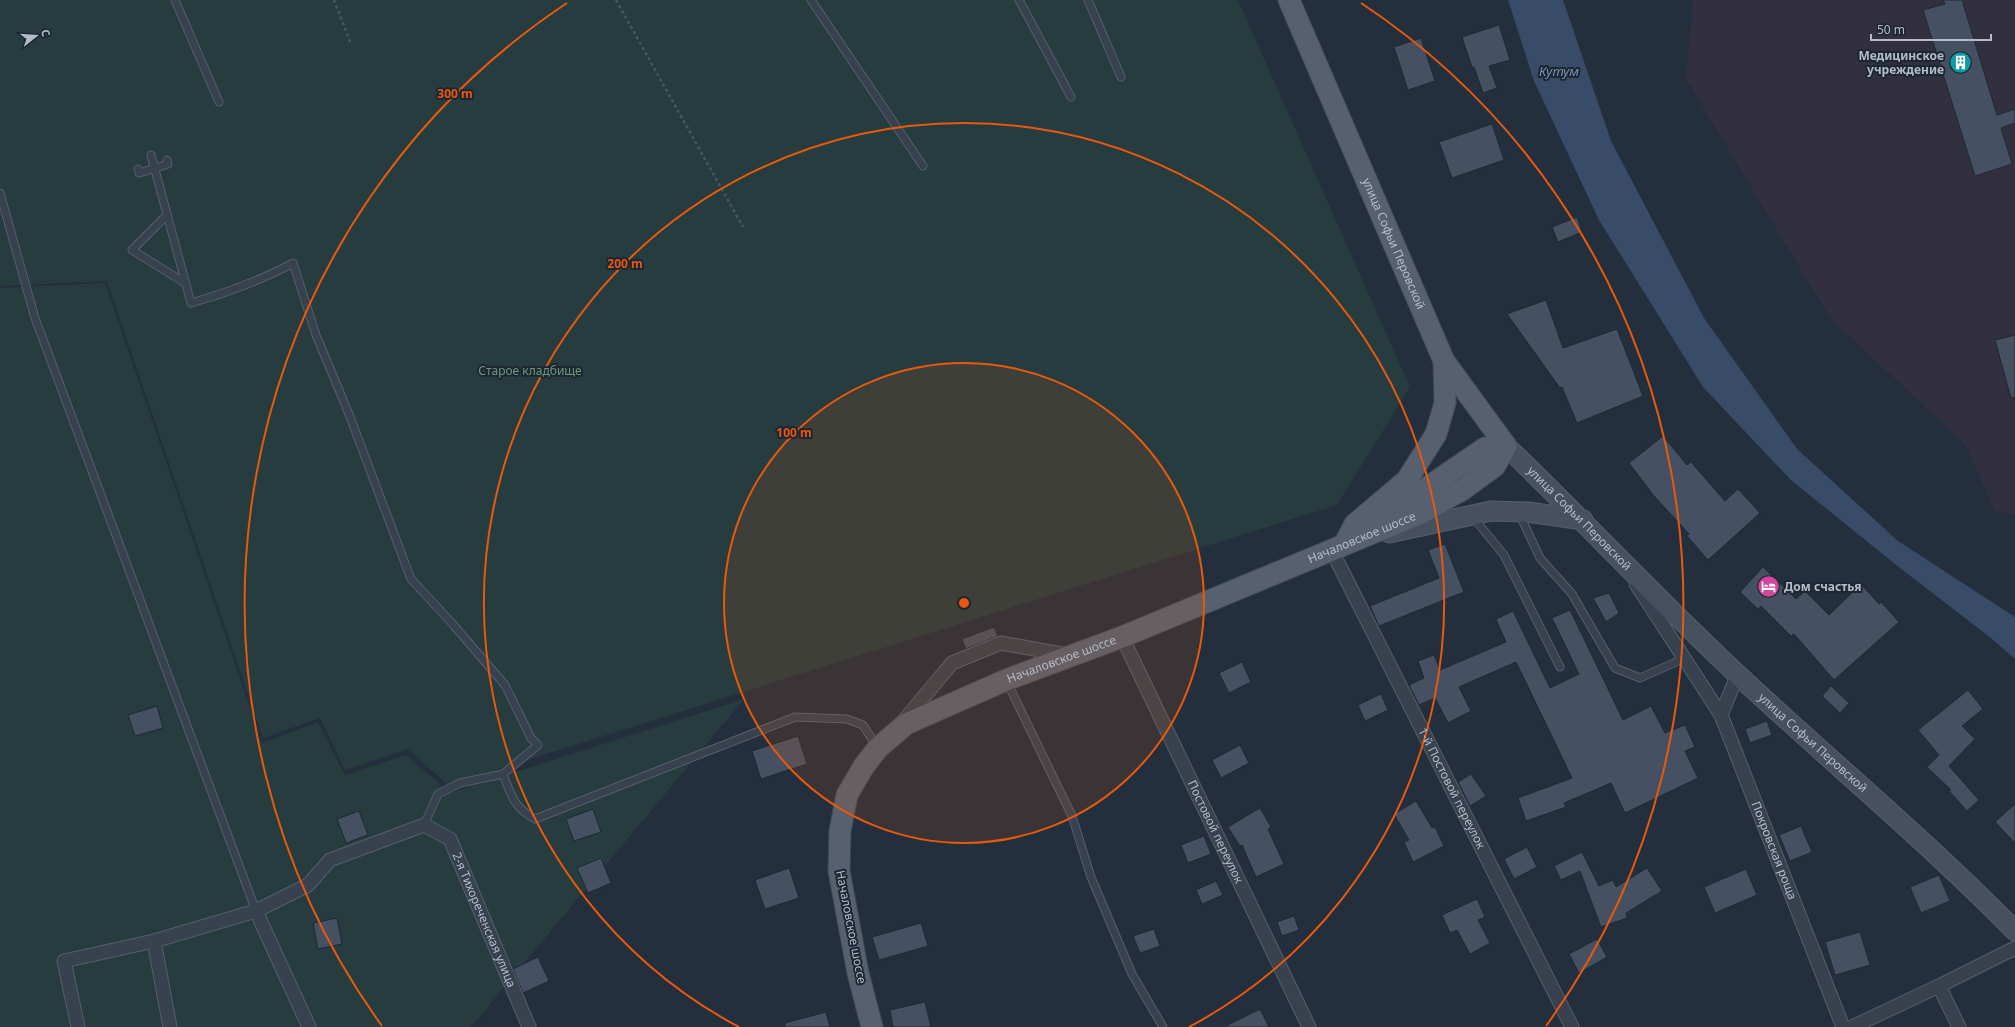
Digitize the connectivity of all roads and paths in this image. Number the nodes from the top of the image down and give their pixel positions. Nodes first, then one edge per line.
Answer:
1 (174, 0) edge
2 (334, 0) edge
3 (616, 0) edge
4 (811, 0) edge
5 (1019, 0) edge
6 (1088, 0) edge
7 (1289, 0) edge
8 (352, 44) dead end
9 (1121, 77) dead end
10 (1071, 97) dead end
11 (219, 102) dead end
12 (150, 155) dead end
13 (167, 160) dead end
14 (922, 166) dead end
15 (138, 169) dead end
16 (154, 169) junction
17 (0, 193) edge
18 (167, 214) junction
19 (743, 227) dead end
20 (185, 283) junction
21 (1444, 361) junction
22 (1506, 446) junction
23 (1518, 512) junction
24 (1470, 514) junction
25 (1583, 520) junction
26 (1338, 546) junction
27 (1623, 564) junction
28 (1122, 637) junction
29 (1071, 656) junction
30 (1685, 658) junction
31 (1560, 667) dead end
32 (1738, 674) junction
33 (1006, 680) junction
34 (1721, 715) junction
35 (884, 743) junction
36 (503, 774) junction
37 (424, 826) junction
38 (256, 911) junction
39 (2015, 931) edge
40 (154, 941) junction
41 (2015, 948) edge
42 (1939, 986) junction
43 (78, 1027) edge
44 (170, 1027) edge
45 (309, 1027) edge
46 (529, 1027) edge
47 (872, 1027) edge
48 (1163, 1027) edge
49 (1309, 1027) edge
50 (1572, 1027) edge
51 (1843, 1027) edge
52 (1852, 1027) edge
53 (1959, 1027) edge

1 - 11 lane
2 - 8 path
3 - 19 path
4 - 14 lane
5 - 10 lane
6 - 9 lane
7 - 21 main road, улица Софьи Перовской
12 - 16 lane
13 - 16 lane
15 - 16 lane
16 - 18 lane
17 - 38 lane
18 - 20 lane
18 - 20 lane
20 - 36 lane
21 - 22 main road, улица Софьи Перовской
21 - 26 main road
22 - 25 main road, улица Софьи Перовской
22 - 26 main road, Началовское шоссе
23 - 24 main road
23 - 25 main road
23 - 30 lane
24 - 26 main road
24 - 31 lane
25 - 27 main road, улица Софьи Перовской
26 - 28 main road, Началовское шоссе
26 - 50 street, 1-й Постовой переулок
27 - 30 street, Покровская роща
27 - 32 main road, улица Софьи Перовской
28 - 29 main road, Началовское шоссе
28 - 49 street, Постовой переулок
29 - 33 main road, Началовское шоссе
29 - 35 street
30 - 34 street, Покровская роща
32 - 34 street
32 - 39 main road, улица Софьи Перовской
33 - 35 main road, Началовское шоссе
33 - 48 lane
34 - 51 street, Покровская роща
35 - 36 lane
35 - 47 main road, Началовское шоссе
36 - 37 lane
37 - 38 street
37 - 46 street, 2-я Тихореченская улица
38 - 40 street
38 - 45 street
40 - 43 street
40 - 44 street
41 - 42 street
42 - 52 street
42 - 53 street

